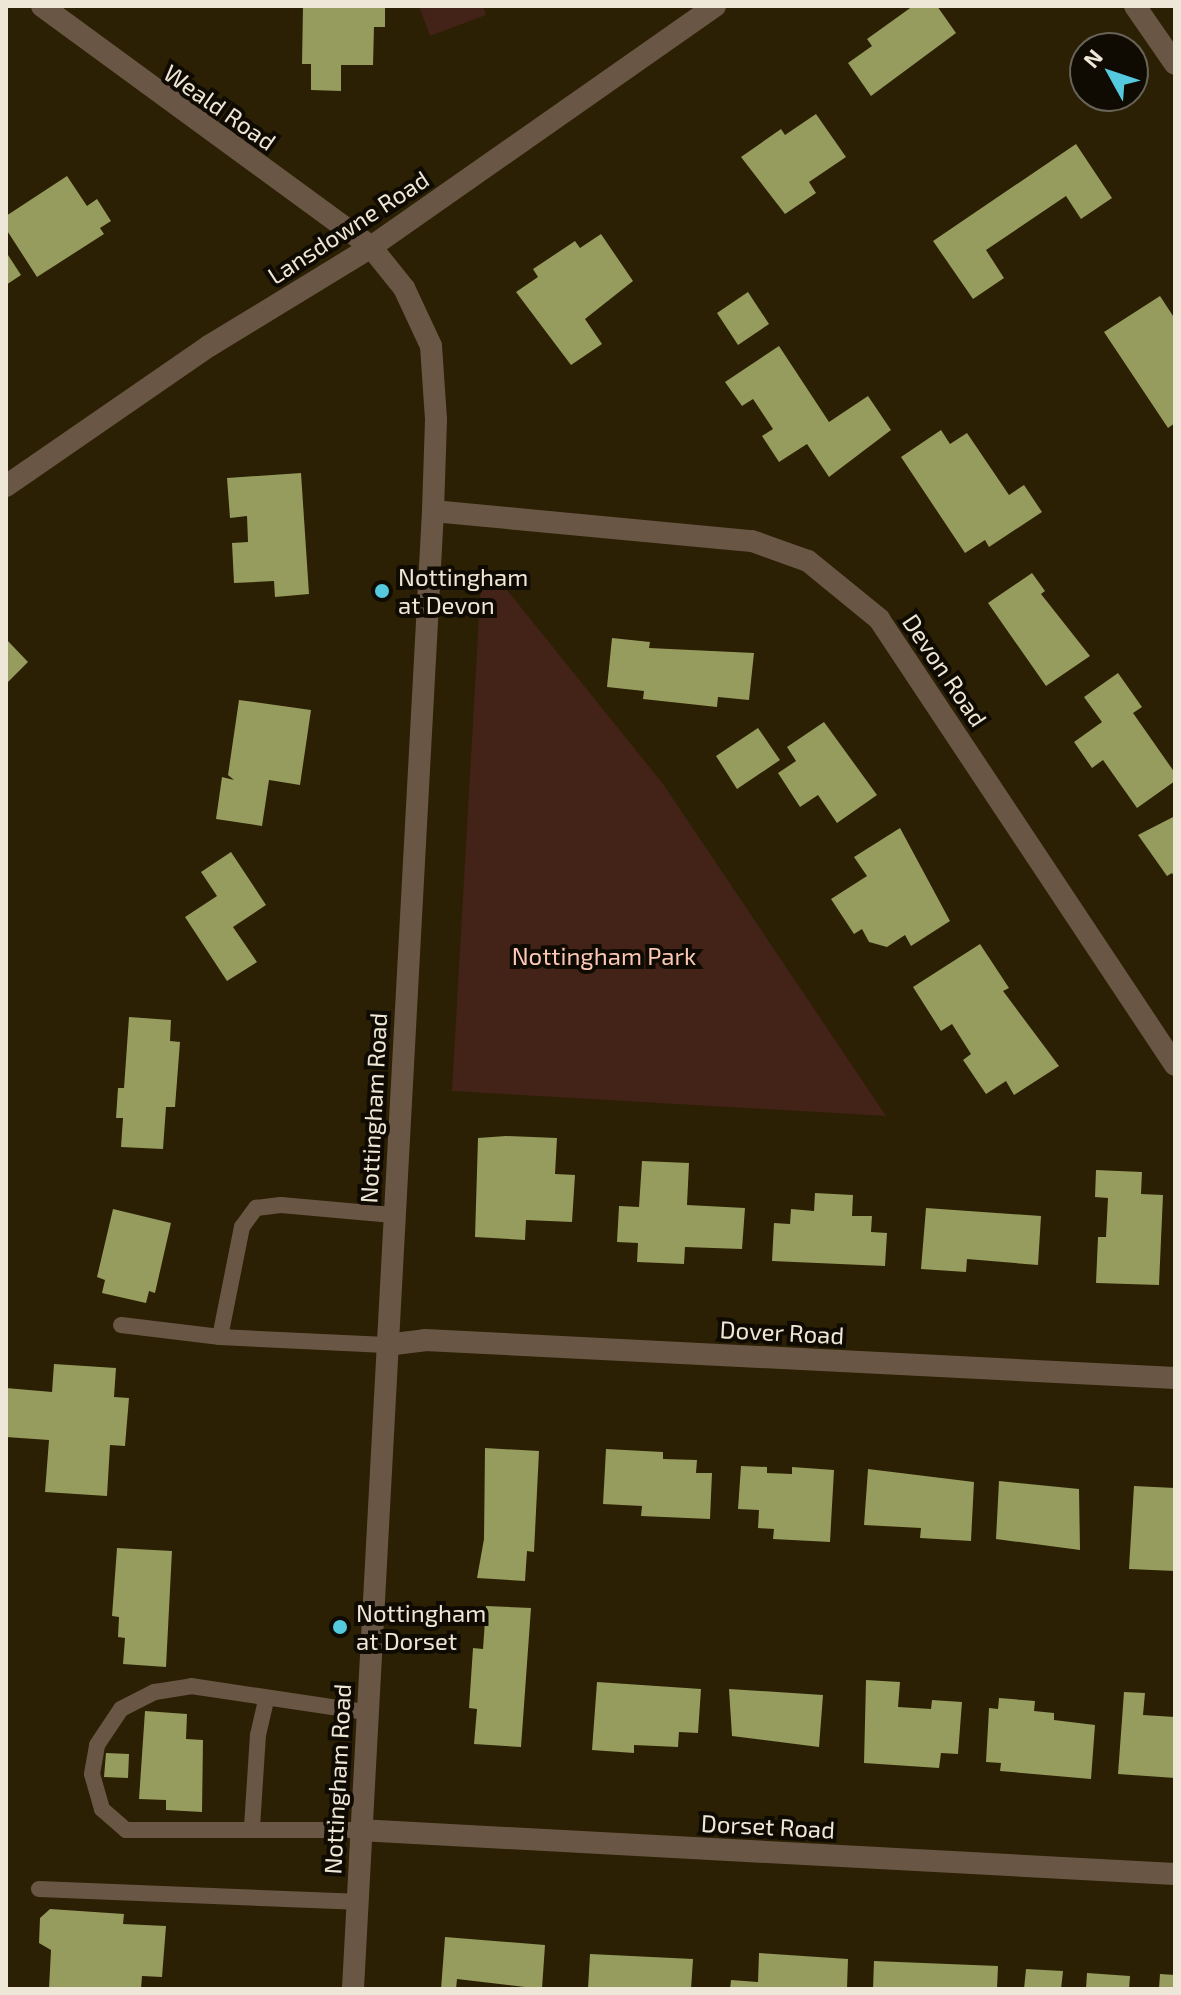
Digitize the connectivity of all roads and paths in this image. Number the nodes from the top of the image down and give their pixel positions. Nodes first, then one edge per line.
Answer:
1 (42, 6) edge
2 (715, 6) edge
3 (1135, 6) edge
4 (1175, 64) edge
5 (371, 247) junction
6 (6, 486) edge
7 (433, 511) junction
8 (1175, 1065) edge
9 (393, 1215) junction
10 (121, 1325) dead end
11 (220, 1337) junction
12 (386, 1345) junction
13 (1175, 1378) edge
14 (266, 1699) junction
15 (366, 1712) junction
16 (252, 1827) junction
17 (359, 1830) junction
18 (1175, 1874) edge
19 (39, 1889) dead end
20 (356, 1902) junction
21 (353, 1989) edge

1 - 5 street, Weald Road
2 - 5 street, Lansdowne Road
3 - 4 street
5 - 6 street, Lansdowne Road
5 - 7 street, Nottingham Road
7 - 8 street, Devon Road
7 - 9 street, Nottingham Road
9 - 11 lane
9 - 12 street, Nottingham Road
10 - 11 lane
11 - 12 lane
12 - 13 street, Dover Road
12 - 15 street, Nottingham Road
14 - 15 lane
14 - 16 lane
14 - 16 lane
15 - 17 street, Nottingham Road
16 - 17 lane
17 - 18 street, Dorset Road
17 - 20 street, Nottingham Road
19 - 20 lane
20 - 21 street, Nottingham Road

